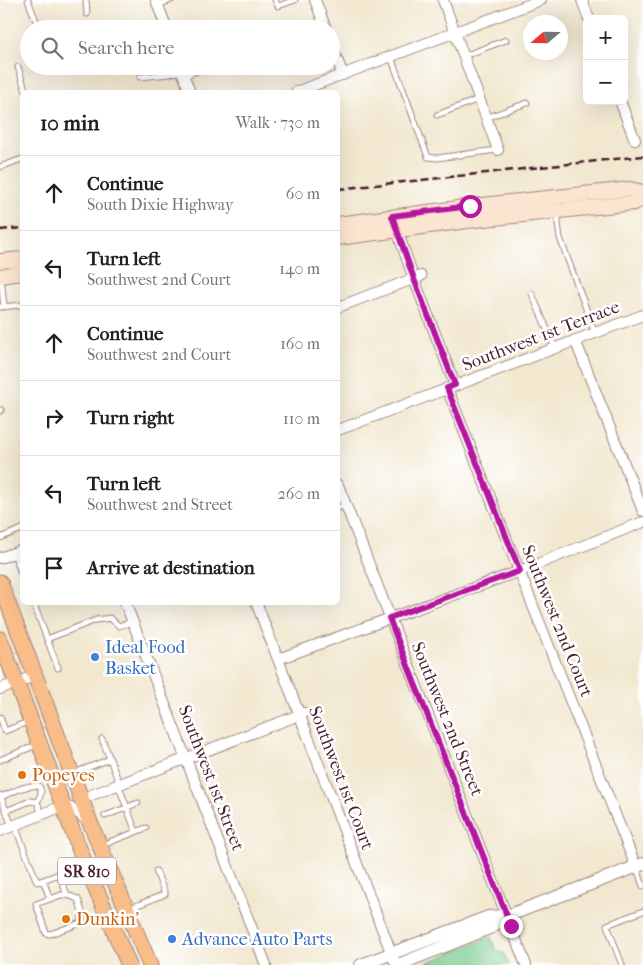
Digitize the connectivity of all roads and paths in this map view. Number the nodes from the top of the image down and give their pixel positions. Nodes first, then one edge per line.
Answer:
1 (28, 0) edge
2 (86, 0) edge
3 (171, 0) edge
4 (275, 0) edge
5 (295, 0) edge
6 (315, 0) edge
7 (443, 0) edge
8 (541, 0) edge
9 (582, 0) edge
10 (157, 2) edge
11 (87, 14) dead end
12 (588, 15) edge
13 (36, 20) edge
14 (164, 20) edge
15 (323, 20) edge
16 (455, 32) junction
17 (506, 40) dead end
18 (464, 56) junction
19 (391, 57) junction
20 (18, 67) dead end
21 (340, 67) edge
22 (20, 73) edge
23 (21, 75) edge
24 (161, 75) edge
25 (184, 75) edge
26 (343, 75) junction
27 (140, 78) dead end
28 (25, 90) edge
29 (189, 90) edge
30 (302, 90) edge
31 (480, 99) junction
32 (528, 103) dead end
33 (622, 105) edge
34 (437, 115) dead end
35 (486, 118) junction
36 (636, 140) dead end
37 (498, 150) joint
38 (20, 160) edge
39 (0, 167) edge
40 (643, 192) edge
41 (643, 199) edge
42 (559, 211) junction
43 (394, 223) junction
44 (340, 224) edge
45 (340, 237) edge
46 (20, 259) edge
47 (0, 261) edge
48 (20, 273) edge
49 (0, 276) edge
50 (417, 278) junction
51 (532, 294) dead end
52 (20, 305) edge
53 (340, 306) edge
54 (2, 307) edge
55 (643, 314) edge
56 (595, 332) junction
57 (574, 340) junction
58 (555, 348) junction
59 (451, 387) junction
60 (340, 429) edge
61 (342, 507) edge
62 (643, 511) edge
63 (643, 522) edge
64 (20, 530) edge
65 (0, 538) edge
66 (18, 551) edge
67 (0, 558) edge
68 (20, 564) edge
69 (520, 571) junction
70 (1, 586) edge
71 (34, 605) edge
72 (126, 605) edge
73 (257, 605) edge
74 (389, 618) junction
75 (132, 622) junction
76 (0, 639) edge
77 (47, 639) junction
78 (278, 659) junction
79 (58, 668) dead end
80 (34, 676) junction
81 (16, 683) junction
82 (0, 689) edge
83 (302, 714) junction
84 (0, 717) edge
85 (31, 721) junction
86 (102, 739) dead end
87 (39, 744) junction
88 (185, 757) junction
89 (110, 759) junction
90 (0, 760) edge
91 (72, 774) junction
92 (119, 784) junction
93 (0, 796) edge
94 (81, 799) junction
95 (37, 802) junction
96 (138, 803) dead end
97 (63, 806) junction
98 (127, 808) junction
99 (6, 810) junction
100 (42, 815) junction
101 (105, 816) dead end
102 (90, 825) junction
103 (13, 826) junction
104 (146, 828) dead end
105 (0, 831) edge
106 (136, 832) junction
107 (99, 846) junction
108 (640, 866) edge
109 (156, 871) dead end
110 (43, 880) junction
111 (643, 886) edge
112 (67, 895) junction
113 (50, 899) junction
114 (126, 910) junction
115 (643, 911) edge
116 (507, 916) junction
117 (395, 961) edge
118 (129, 965) edge
119 (150, 965) edge
120 (266, 965) edge
121 (361, 965) edge
122 (526, 965) edge
123 (622, 965) edge

1 - 13 lane
2 - 11 lane
3 - 10 lane
4 - 5 lane
6 - 15 street
7 - 16 street
8 - 16 street
9 - 12 street
10 - 14 street
16 - 18 street
16 - 19 street
17 - 18 lane
18 - 31 street
19 - 26 street
19 - 37 lane
20 - 22 lane
21 - 26 street
23 - 28 lane
24 - 27 lane
25 - 29 street
26 - 30 street
31 - 34 lane
31 - 35 street
32 - 35 lane
33 - 36 street
35 - 37 street
38 - 39 lane
40 - 43 main road
41 - 42 main road
42 - 43 main road
42 - 56 lane
43 - 44 main road
43 - 45 main road
43 - 50 street, Southwest 2nd Court
46 - 47 main road
48 - 49 main road
49 - 54 lane
50 - 53 street
50 - 59 street, Southwest 2nd Court
51 - 58 lane
52 - 54 lane
55 - 56 street, Southwest 1st Terrace
56 - 57 street, Southwest 1st Terrace
57 - 58 street, Southwest 1st Terrace
57 - 62 street
58 - 59 street, Southwest 1st Terrace
59 - 60 street, Southwest 1st Terrace
59 - 69 street, Southwest 2nd Court
61 - 74 street, Southwest 2nd Street
63 - 69 street
64 - 65 lane
66 - 67 street
66 - 68 lane
69 - 74 street
69 - 108 street, Southwest 2nd Court
70 - 80 main road, SR 810
71 - 77 lane
72 - 75 street, Southwest 1st Street
73 - 78 street, Southwest 1st Court
74 - 78 street
74 - 116 street, Southwest 2nd Street
75 - 77 lane
75 - 88 street, Southwest 1st Street
76 - 81 main road, SR 810
77 - 79 lane
78 - 83 street, Southwest 1st Court
80 - 81 street
80 - 91 main road, SR 810
81 - 82 street
81 - 85 main road, SR 810
83 - 88 street
83 - 117 street, Southwest 1st Court
84 - 85 lane
85 - 87 main road, SR 810
86 - 89 lane
87 - 90 lane
87 - 97 main road, SR 810
88 - 92 street
88 - 120 street, Southwest 1st Street
89 - 91 lane
89 - 92 lane
91 - 94 main road, SR 810
92 - 94 street
92 - 98 lane
93 - 95 lane
93 - 99 lane
94 - 102 main road, SR 810
95 - 99 lane
95 - 100 lane
96 - 98 lane
97 - 100 street
97 - 102 street
97 - 118 main road, SR 810
98 - 101 lane
98 - 106 lane
99 - 103 lane
100 - 103 street
102 - 107 main road, SR 810
103 - 105 street
103 - 110 lane
104 - 106 lane
106 - 107 lane
107 - 114 main road, SR 810
108 - 111 lane
108 - 116 street
109 - 114 lane
110 - 112 lane
110 - 113 lane
112 - 113 lane
112 - 113 lane
114 - 119 main road, SR 810
115 - 123 lane
116 - 117 street
116 - 122 street, Southwest 2nd Street
117 - 121 street

